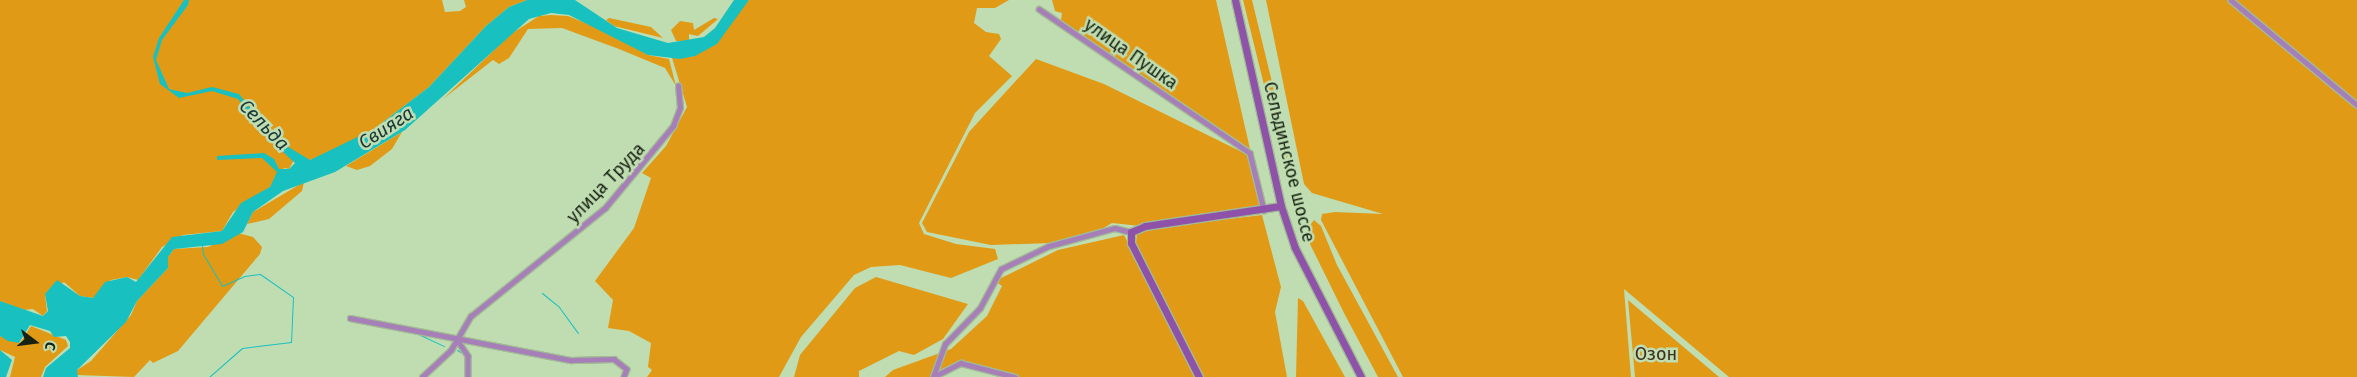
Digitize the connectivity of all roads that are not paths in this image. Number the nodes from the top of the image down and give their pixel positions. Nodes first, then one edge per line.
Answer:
1 (1235, 0) edge
2 (2231, 0) edge
3 (1039, 9) dead end
4 (678, 86) dead end
5 (2357, 105) edge
6 (1282, 206) junction
7 (1264, 210) junction
8 (1131, 232) junction
9 (350, 318) dead end
10 (457, 340) junction
11 (422, 377) edge
12 (468, 377) edge
13 (624, 377) edge
14 (933, 377) edge
15 (1015, 377) edge
16 (1199, 377) edge
17 (1361, 377) edge

1 - 6 main road, Сельдинское шоссе
2 - 5 street
3 - 7 street, улица Пушка
4 - 10 street, улица Труда
6 - 7 main road
6 - 17 main road, Сельдинское шоссе
7 - 8 main road
8 - 14 street
8 - 16 main road
9 - 10 street
10 - 11 street, улица Труда
10 - 12 street
10 - 13 street
14 - 15 street

